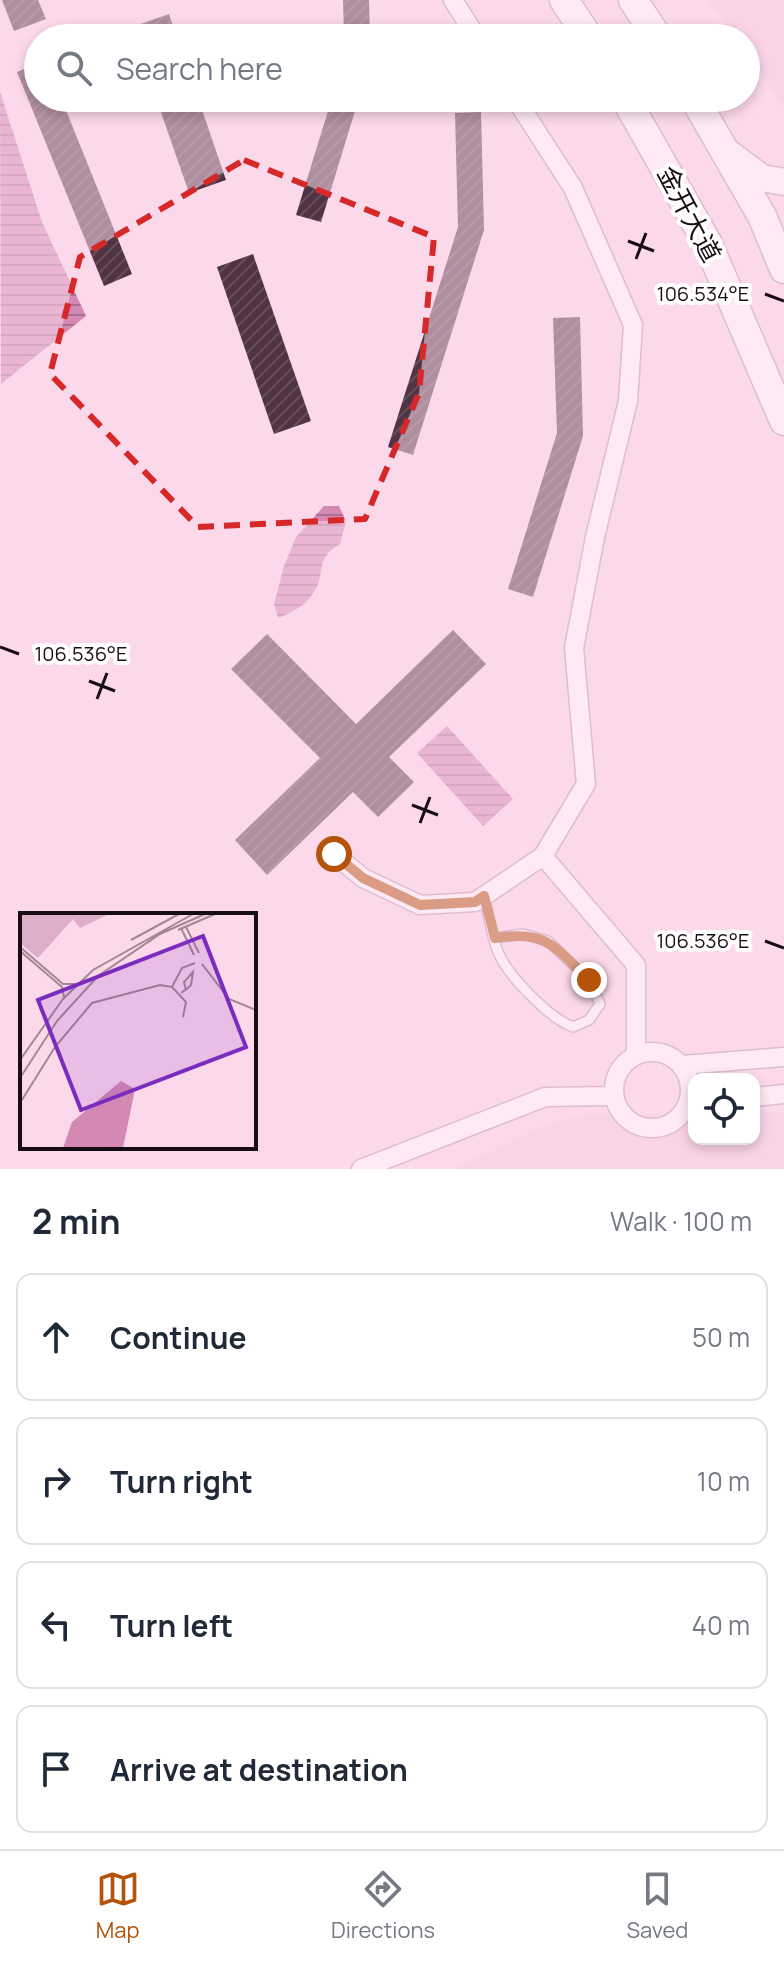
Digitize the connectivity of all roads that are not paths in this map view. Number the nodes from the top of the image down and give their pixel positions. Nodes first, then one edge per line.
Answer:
1 (453, 0) edge
2 (564, 0) edge
3 (633, 0) edge
4 (468, 24) edge
5 (580, 24) edge
6 (649, 24) edge
7 (524, 112) edge
8 (633, 112) edge
9 (703, 112) edge
10 (727, 152) junction
11 (784, 182) edge
12 (784, 269) edge
13 (784, 421) edge
14 (334, 854) dead end
15 (543, 856) junction
16 (484, 896) junction
17 (495, 938) junction
18 (636, 1054) junction
19 (784, 1057) edge
20 (682, 1065) junction
21 (688, 1077) edge
22 (784, 1094) edge
23 (614, 1096) junction
24 (760, 1096) edge
25 (688, 1105) edge
26 (361, 1169) edge

1 - 4 street
2 - 5 main road
3 - 6 main road
7 - 15 street
8 - 13 main road, 金开大道
9 - 10 main road
10 - 11 street
10 - 12 main road
14 - 16 street
15 - 16 street
15 - 18 street
16 - 17 lane
17 - 17 lane
18 - 20 street
18 - 23 street
19 - 20 street
20 - 21 street
22 - 24 street
23 - 25 street
23 - 26 street

